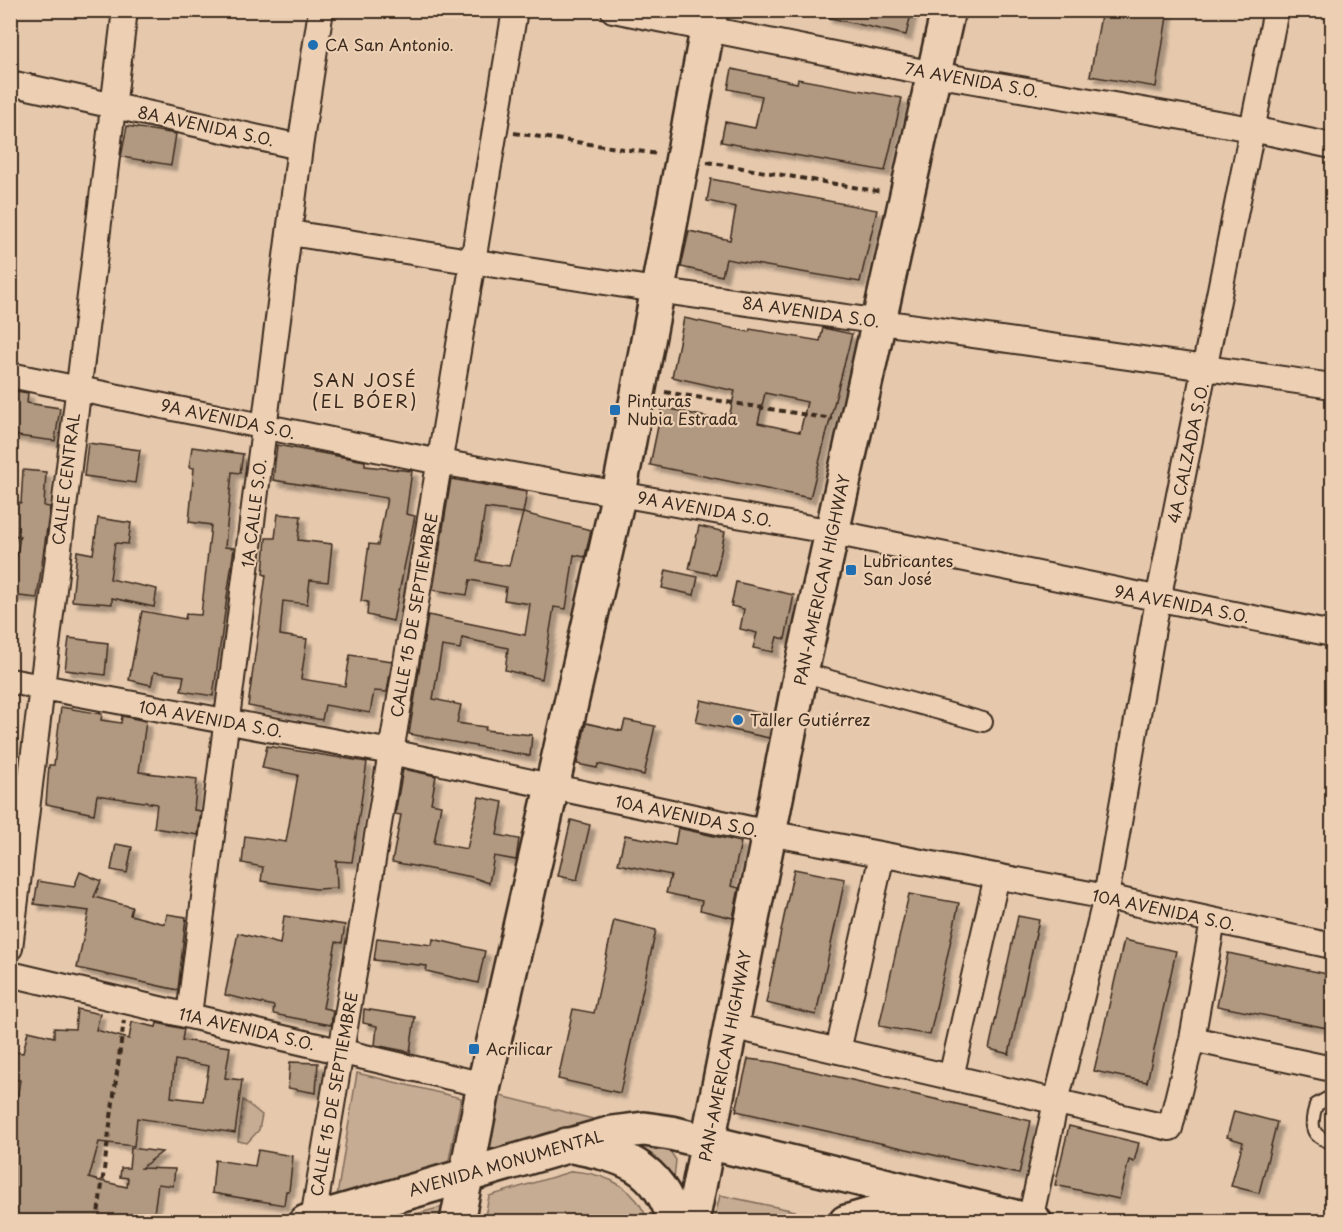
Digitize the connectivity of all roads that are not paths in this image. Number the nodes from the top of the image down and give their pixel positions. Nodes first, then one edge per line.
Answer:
1 (124, 10) edge
2 (321, 10) edge
3 (515, 10) edge
4 (613, 10) edge
5 (948, 10) edge
6 (1276, 10) edge
7 (709, 20) edge
8 (934, 74) junction
9 (10, 83) edge
10 (111, 105) junction
11 (1252, 129) junction
12 (1332, 146) edge
13 (300, 147) junction
14 (290, 233) junction
15 (474, 262) junction
16 (656, 290) junction
17 (879, 322) junction
18 (1206, 368) junction
19 (10, 375) edge
20 (1332, 387) edge
21 (77, 388) junction
22 (265, 428) junction
23 (440, 462) junction
24 (619, 493) junction
25 (833, 532) junction
26 (1158, 600) junction
27 (1332, 634) edge
28 (801, 672) junction
29 (10, 681) edge
30 (41, 687) junction
31 (227, 722) junction
32 (983, 722) dead end
33 (391, 752) junction
34 (552, 787) junction
35 (769, 833) junction
36 (882, 855) junction
37 (997, 876) junction
38 (1106, 897) junction
39 (1214, 921) junction
40 (1332, 946) edge
41 (10, 948) edge
42 (10, 974) edge
43 (189, 1015) junction
44 (730, 1026) junction
45 (1192, 1039) junction
46 (341, 1051) junction
47 (838, 1051) junction
48 (1332, 1069) edge
49 (951, 1077) junction
50 (484, 1085) junction
51 (1332, 1096) edge
52 (1056, 1102) junction
53 (708, 1141) junction
54 (1332, 1142) edge
55 (567, 1145) junction
56 (465, 1175) junction
57 (987, 1209) junction
58 (310, 1220) edge
59 (457, 1221) edge
60 (675, 1221) edge
61 (692, 1221) edge
62 (846, 1221) edge
63 (1033, 1221) edge

1 - 10 street, CALLE CENTRAL
2 - 13 street, 1A CALLE S.O.
3 - 15 street, CALLE 15 DE SEPTIEMBRE
4 - 7 street, 7A AVENIDA S.O.
5 - 8 main road, PAN-AMERICAN HIGHWAY
6 - 11 street, 4A CALZADA S.O.
7 - 8 street, 7A AVENIDA S.O.
7 - 16 main road
8 - 11 street, 7A AVENIDA S.O.
8 - 17 main road, PAN-AMERICAN HIGHWAY
9 - 10 street, 8A AVENIDA S.O.
10 - 13 street, 8A AVENIDA S.O.
10 - 21 street, CALLE CENTRAL
11 - 12 street, 7A AVENIDA S.O.
11 - 18 street, 4A CALZADA S.O.
13 - 14 street, 1A CALLE S.O.
14 - 15 street, 8A AVENIDA S.O.
14 - 22 street, 1A CALLE S.O.
15 - 16 street, 8A AVENIDA S.O.
15 - 23 street, CALLE 15 DE SEPTIEMBRE
16 - 17 street, 8A AVENIDA S.O.
16 - 24 main road
17 - 18 street, 8A AVENIDA S.O.
17 - 25 main road, PAN-AMERICAN HIGHWAY
18 - 20 street, 8A AVENIDA S.O.
18 - 26 street, 4A CALZADA S.O.
19 - 21 street, 9A AVENIDA S.O.
21 - 22 street, 9A AVENIDA S.O.
21 - 30 street, CALLE CENTRAL
22 - 23 street, 9A AVENIDA S.O.
22 - 31 street, 1A CALLE S.O.
23 - 24 street, 9A AVENIDA S.O.
23 - 33 street, CALLE 15 DE SEPTIEMBRE
24 - 25 street, 9A AVENIDA S.O.
24 - 34 main road
25 - 26 street, 9A AVENIDA S.O.
25 - 28 main road, PAN-AMERICAN HIGHWAY
26 - 27 street, 9A AVENIDA S.O.
26 - 38 street, 4A CALZADA S.O.
28 - 32 street
28 - 35 main road, PAN-AMERICAN HIGHWAY
29 - 30 street, 10A AVENIDA S.O.
30 - 31 street, 10A AVENIDA S.O.
30 - 41 street, CALLE CENTRAL
31 - 33 street, 10A AVENIDA S.O.
31 - 43 street, 1A CALLE S.O.
33 - 34 street, 10A AVENIDA S.O.
33 - 46 street, CALLE 15 DE SEPTIEMBRE
34 - 35 street, 10A AVENIDA S.O.
34 - 50 main road
35 - 36 street, 10A AVENIDA S.O.
35 - 44 main road, PAN-AMERICAN HIGHWAY
36 - 37 street, 10A AVENIDA S.O.
36 - 47 street
37 - 38 street, 10A AVENIDA S.O.
37 - 49 street
38 - 39 street, 10A AVENIDA S.O.
38 - 52 street, 4A CALZADA S.O.
39 - 40 street, 10A AVENIDA S.O.
39 - 45 street
42 - 43 street, 11A AVENIDA S.O.
43 - 46 street, 11A AVENIDA S.O.
44 - 47 street
44 - 53 main road, PAN-AMERICAN HIGHWAY
45 - 48 street
45 - 52 street
46 - 50 street, 11A AVENIDA S.O.
46 - 58 street, CALLE 15 DE SEPTIEMBRE
47 - 49 street
49 - 52 street
50 - 56 main road
51 - 54 lane
52 - 63 street, 4A CALZADA S.O.
53 - 55 main road, AVENIDA MONUMENTAL
53 - 57 main road, AVENIDA MONUMENTAL
53 - 61 main road, PAN-AMERICAN HIGHWAY
55 - 56 main road, AVENIDA MONUMENTAL
55 - 60 main road
56 - 58 main road, AVENIDA MONUMENTAL
56 - 59 main road
57 - 62 main road
57 - 63 main road

